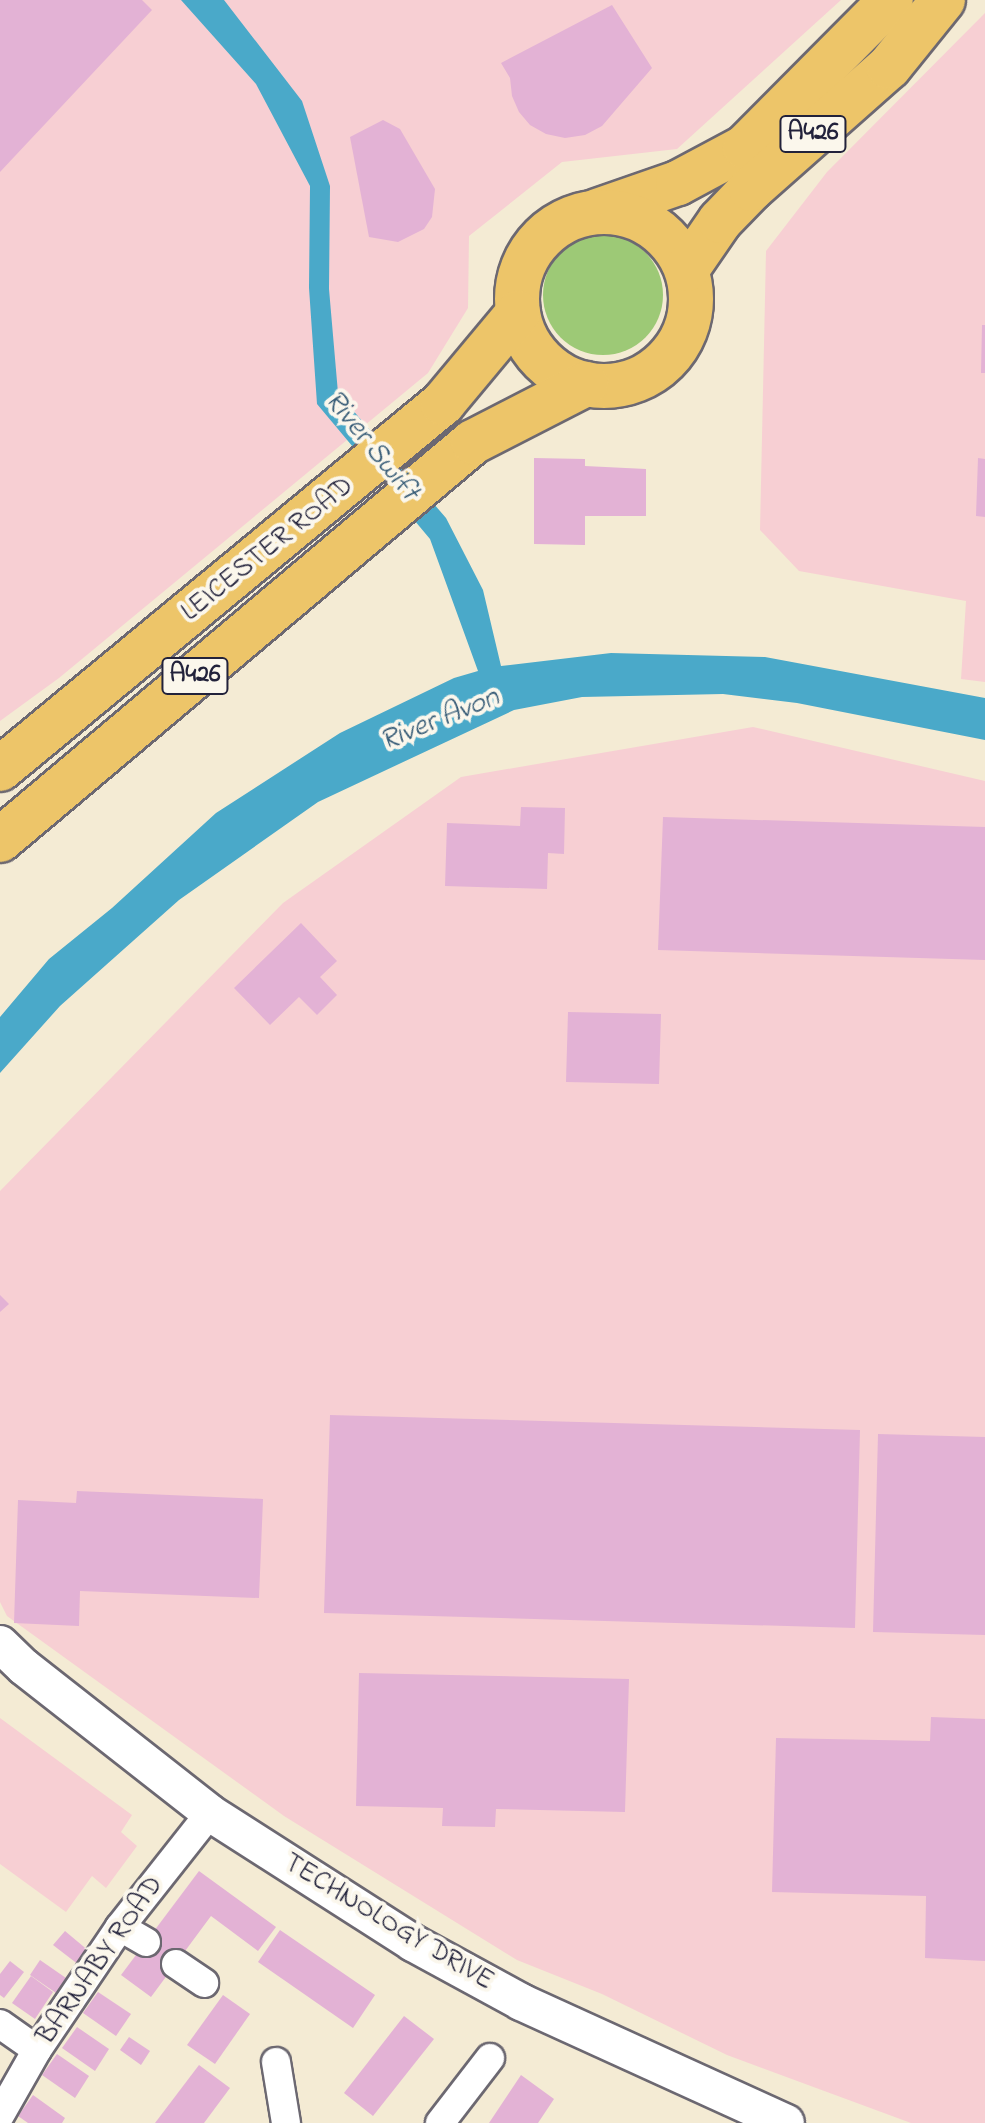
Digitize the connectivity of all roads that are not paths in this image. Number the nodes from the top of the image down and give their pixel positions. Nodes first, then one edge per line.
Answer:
1 (891, 0) edge
2 (943, 0) edge
3 (595, 212) junction
4 (687, 269) junction
5 (518, 313) junction
6 (586, 384) junction
7 (0, 769) edge
8 (0, 840) edge
9 (8, 1657) edge
10 (210, 1813) junction
11 (120, 1927) junction
12 (146, 1942) dead end
13 (176, 1964) dead end
14 (204, 1983) dead end
15 (0, 2024) edge
16 (37, 2050) junction
17 (490, 2058) dead end
18 (276, 2062) dead end
19 (0, 2115) edge
20 (286, 2123) edge
21 (440, 2123) edge
22 (786, 2123) edge

1 - 3 highway, A426
2 - 4 highway, A426
3 - 4 highway
3 - 5 highway
4 - 6 highway
5 - 6 highway
5 - 7 highway, LEICESTER ROAD / A426
6 - 8 highway, LEICESTER ROAD / A426
9 - 10 street, TECHNOLOGY DRIVE
10 - 11 street, BARNABY ROAD
10 - 22 street, TECHNOLOGY DRIVE
11 - 12 street
11 - 16 street, BARNABY ROAD
13 - 14 street
15 - 16 street
16 - 19 street, BARNABY ROAD
17 - 21 street
18 - 20 street

